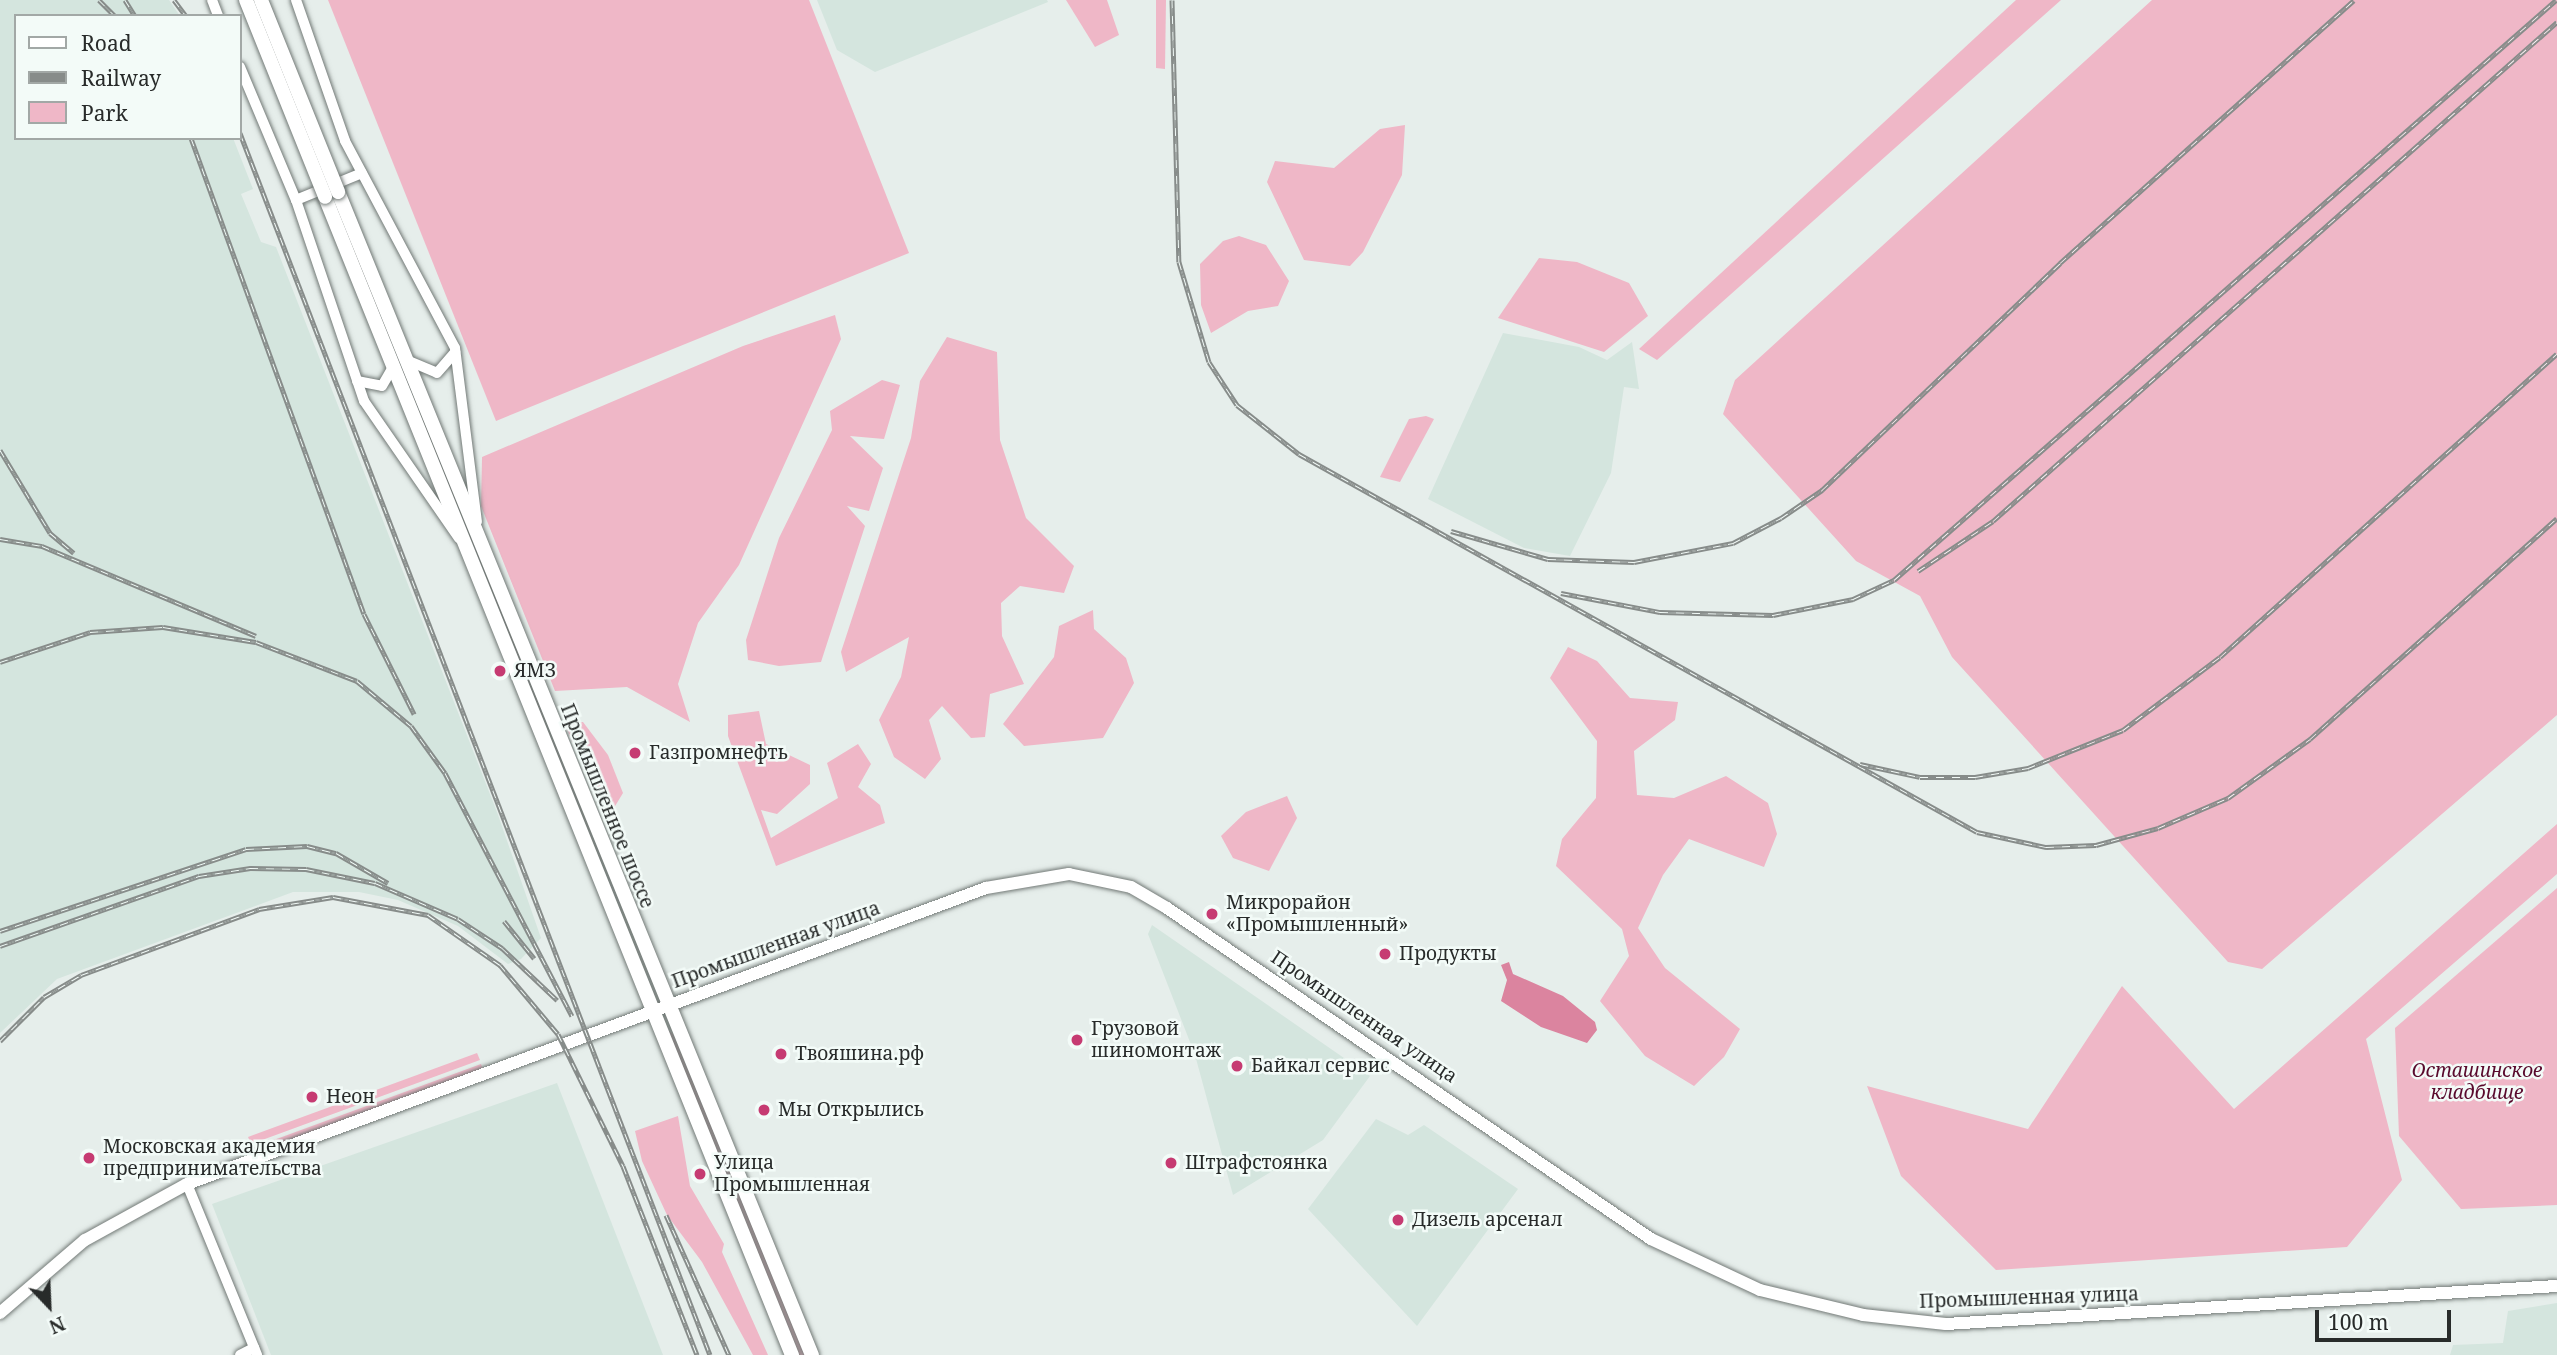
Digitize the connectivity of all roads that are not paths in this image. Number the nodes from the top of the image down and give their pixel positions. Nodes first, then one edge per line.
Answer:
1 (246, 0) edge
2 (261, 0) edge
3 (296, 0) edge
4 (242, 72) edge
5 (362, 173) junction
6 (332, 195) junction
7 (296, 200) junction
8 (455, 348) junction
9 (407, 360) junction
10 (393, 367) junction
11 (353, 376) junction
12 (478, 533) junction
13 (461, 542) junction
14 (667, 1006) junction
15 (650, 1012) junction
16 (187, 1184) junction
17 (2557, 1286) edge
18 (0, 1313) edge
19 (256, 1352) edge
20 (240, 1355) edge
21 (792, 1355) edge
22 (812, 1355) edge

1 - 6 main road, bridge
2 - 6 main road, bridge
3 - 5 street
4 - 7 street
5 - 7 street
5 - 8 street
6 - 9 main road, Промышленное шоссе
6 - 10 main road, Промышленное шоссе
7 - 11 street
8 - 9 street
8 - 12 street
9 - 12 main road, Промышленное шоссе
10 - 11 street
10 - 13 main road, Промышленное шоссе
11 - 13 street
12 - 14 main road, Промышленное шоссе
13 - 15 main road, Промышленное шоссе
14 - 15 street, Промышленная улица
14 - 17 street, Промышленная улица
14 - 22 main road, Промышленное шоссе
15 - 16 street, Промышленная улица
15 - 21 main road, Промышленное шоссе
16 - 18 street, Промышленная улица
16 - 19 street
19 - 20 street

